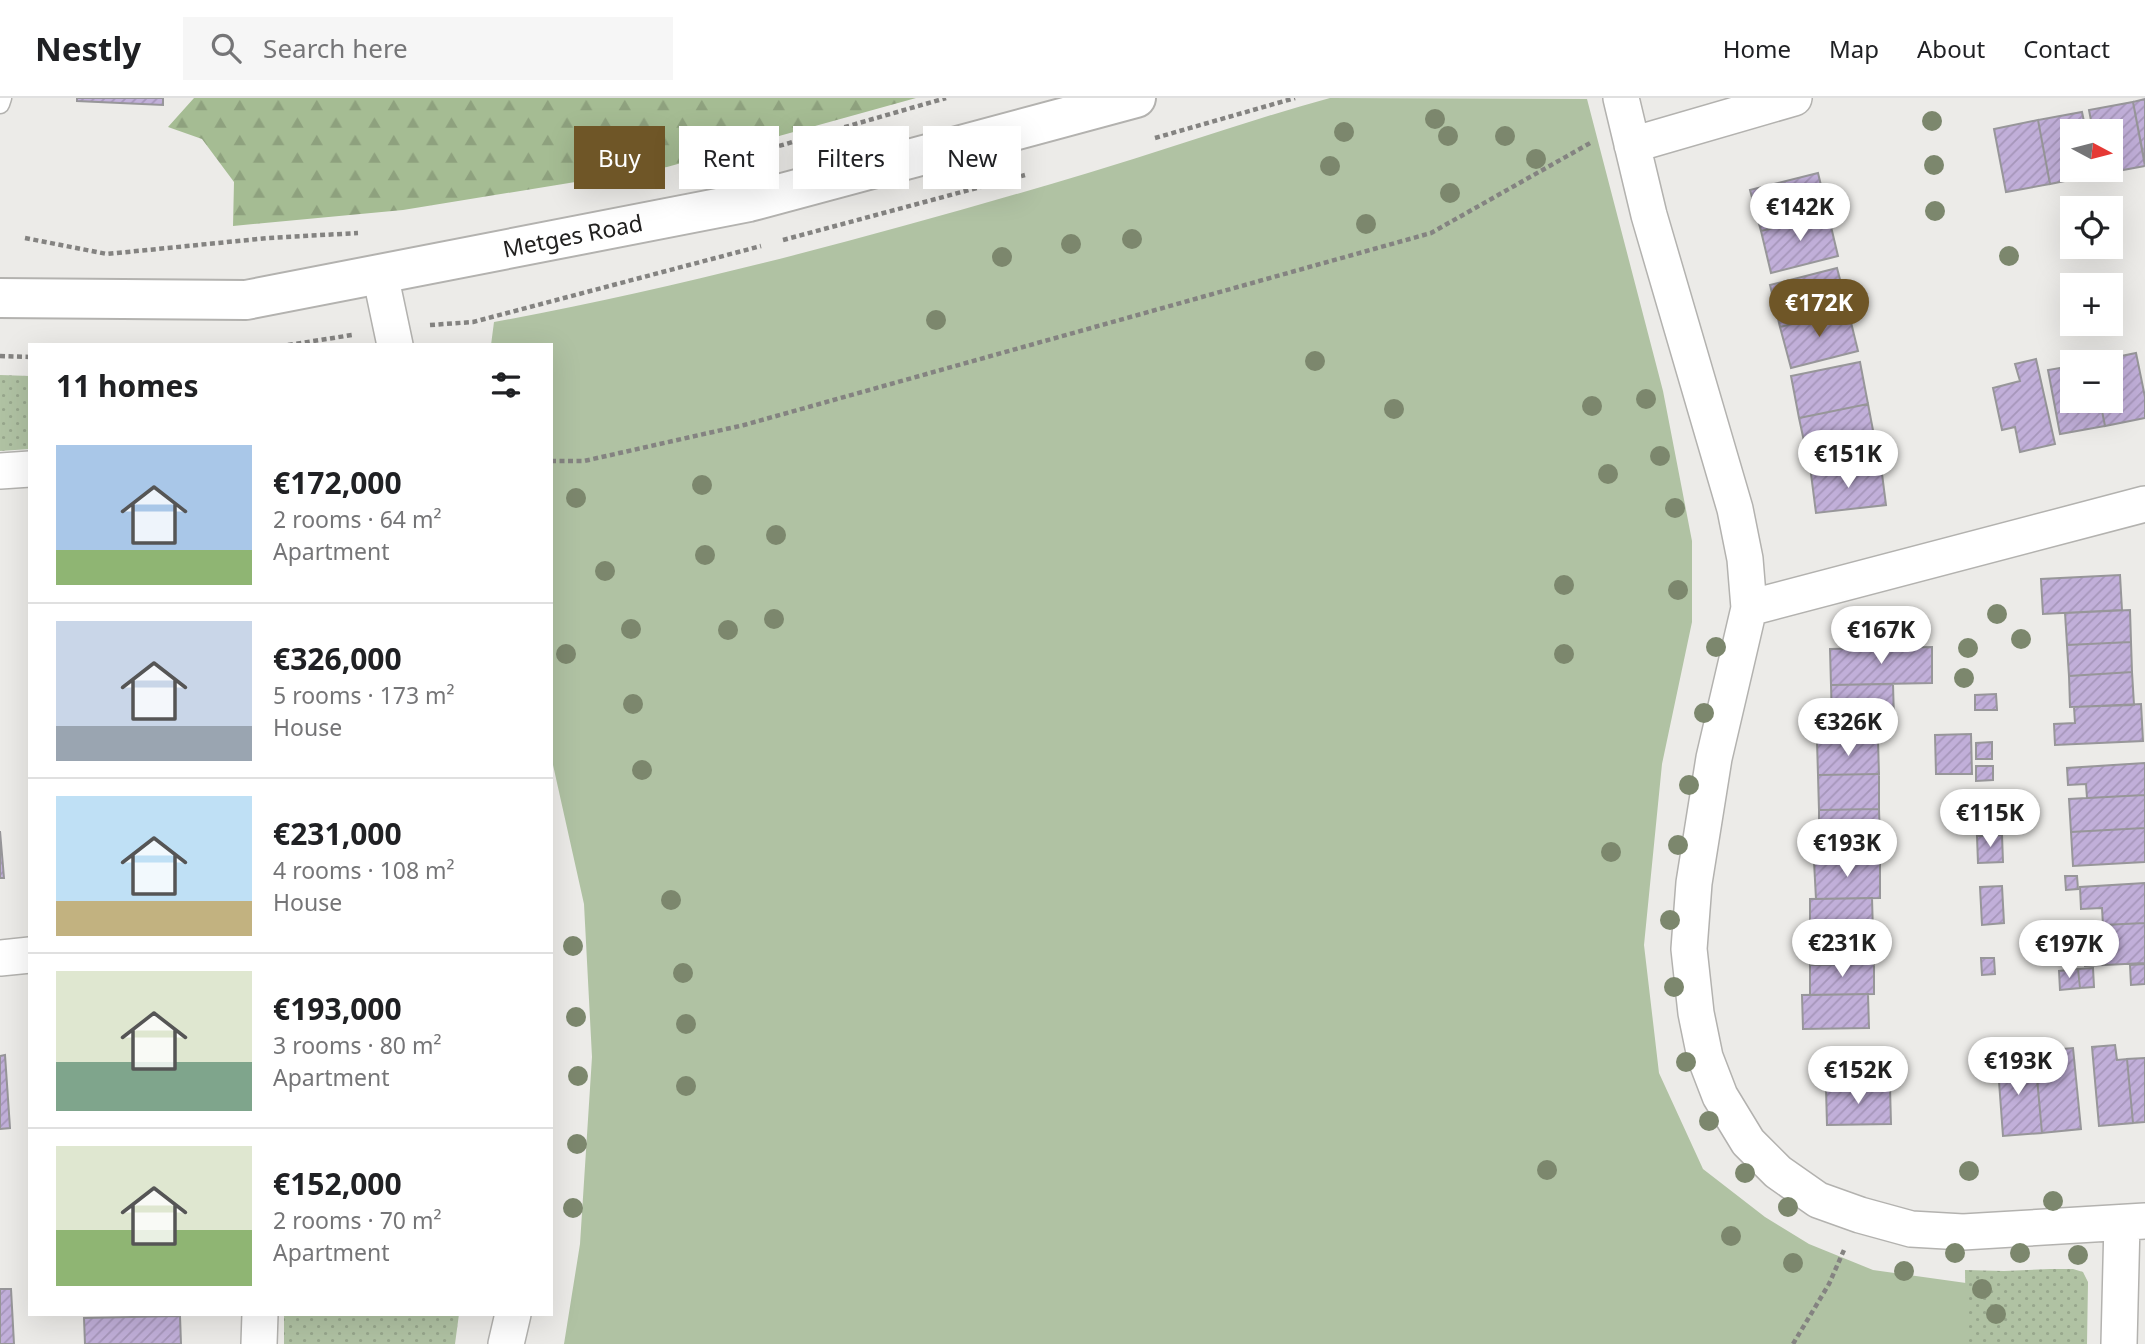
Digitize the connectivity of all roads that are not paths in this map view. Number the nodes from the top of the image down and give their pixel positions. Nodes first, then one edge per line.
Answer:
1 (2, 98) edge
2 (1136, 98) edge
3 (1794, 98) edge
4 (0, 104) edge
5 (1626, 122) edge
6 (380, 274) junction
7 (0, 298) edge
8 (395, 343) edge
9 (28, 469) edge
10 (0, 471) edge
11 (2145, 504) edge
12 (1749, 608) junction
13 (28, 955) edge
14 (0, 958) edge
15 (2133, 1222) edge
16 (260, 1316) edge
17 (513, 1316) edge
18 (259, 1344) edge
19 (506, 1344) edge
20 (2119, 1344) edge

1 - 4 lane
2 - 6 street, Metges Road
3 - 5 street
5 - 12 street
6 - 7 street, Metges Road
6 - 8 street
9 - 10 street
11 - 12 street
12 - 15 street
13 - 14 street
15 - 20 street
16 - 18 street
17 - 19 street

